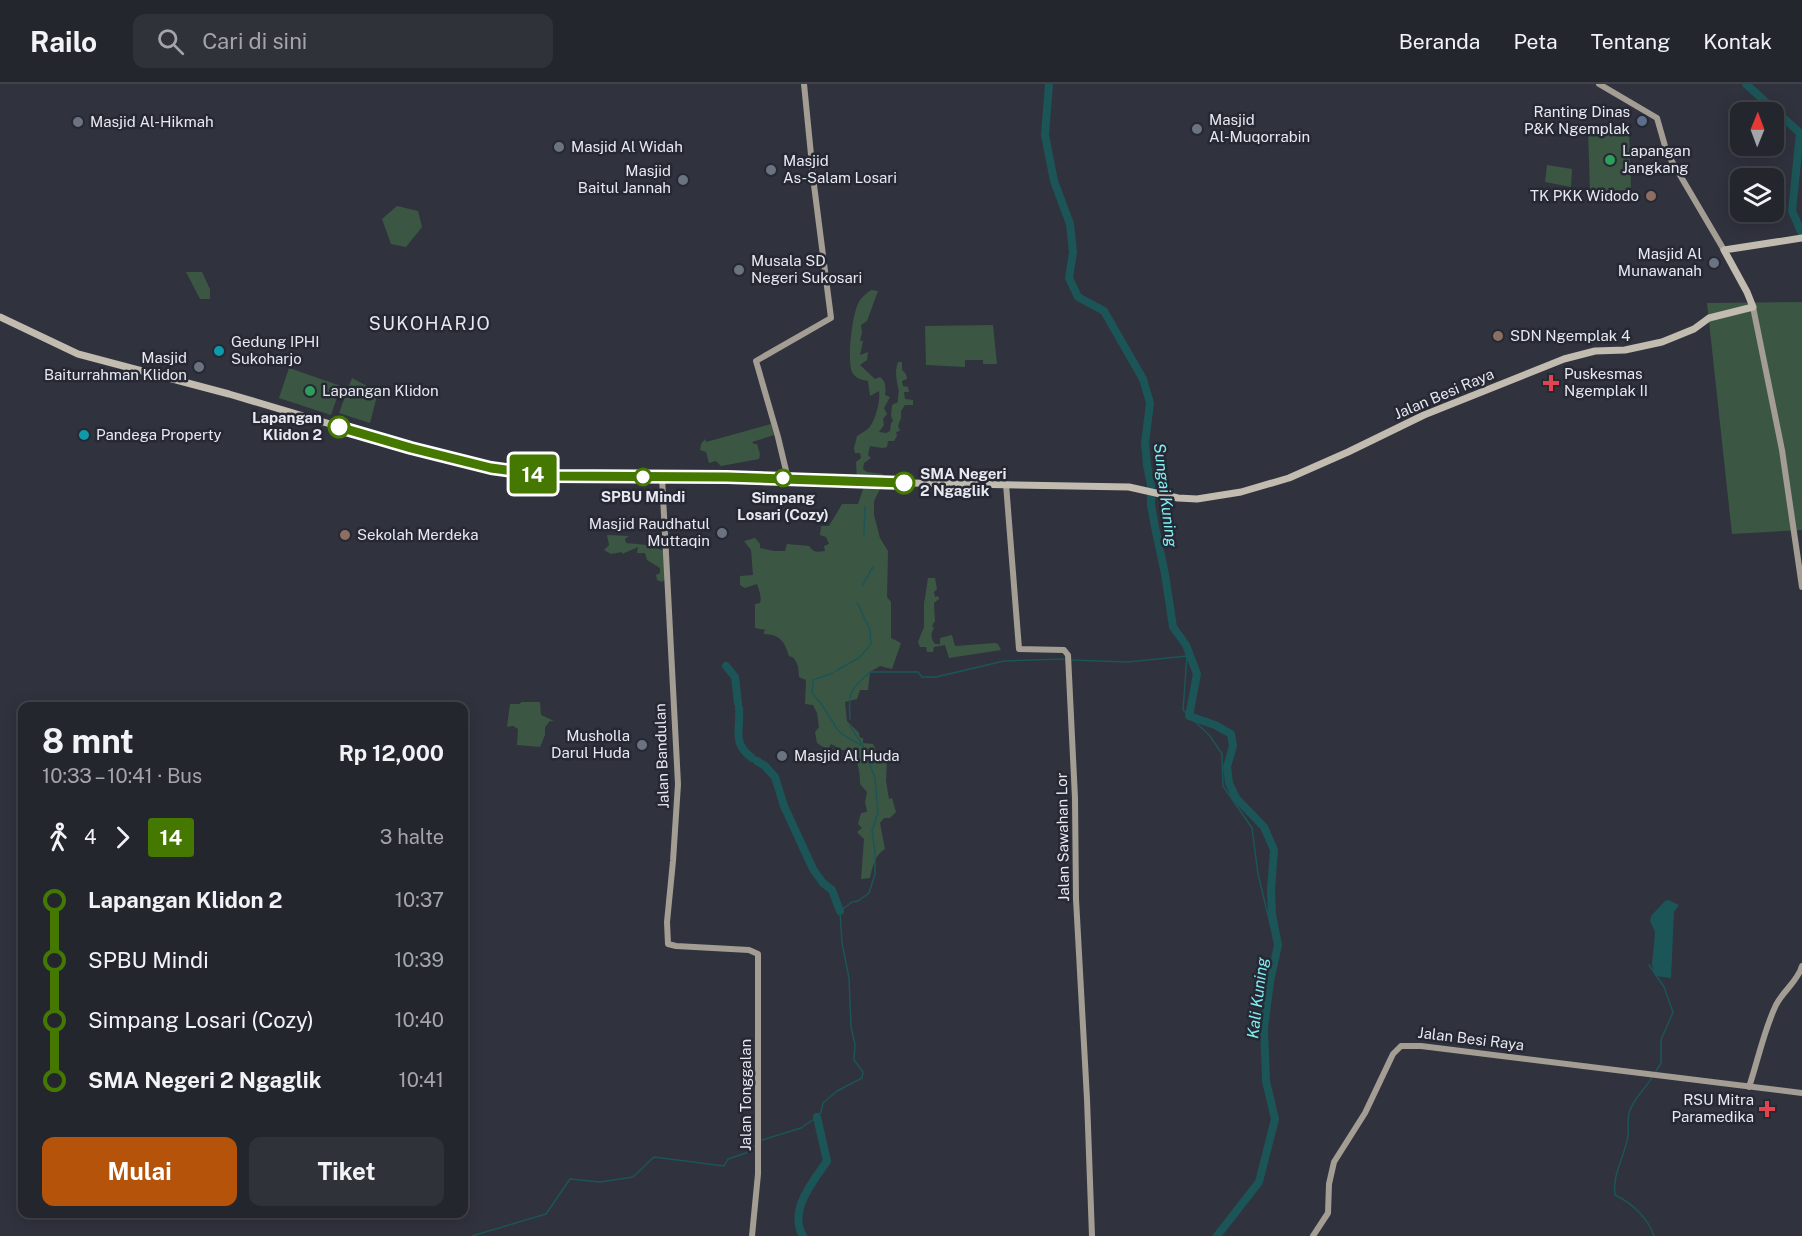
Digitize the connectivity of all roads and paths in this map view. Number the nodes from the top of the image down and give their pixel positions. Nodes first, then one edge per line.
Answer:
1 (804, 84) edge
2 (1599, 84) edge
3 (1800, 238) edge
4 (1724, 250) junction
5 (1753, 307) junction
6 (0, 317) edge
7 (662, 477) junction
8 (788, 478) junction
9 (1006, 484) junction
10 (1802, 587) edge
11 (758, 954) joint
12 (1802, 966) edge
13 (1749, 1087) junction
14 (1802, 1093) edge
15 (752, 1236) edge
16 (1092, 1236) edge
17 (1313, 1236) edge

1 - 8 street
2 - 4 street
3 - 4 main road
4 - 5 main road
5 - 9 main road, Jalan Besi Raya
5 - 10 street
6 - 7 main road, Jalan Besi Raya
7 - 8 main road, Jalan Besi Raya
7 - 11 street, Jalan Bandulan
8 - 9 main road, Jalan Besi Raya
9 - 16 street, Jalan Sawahan Lor
11 - 15 street, Jalan Tonggalan
12 - 13 street
13 - 14 street, Jalan Besi Raya
13 - 17 street, Jalan Besi Raya

